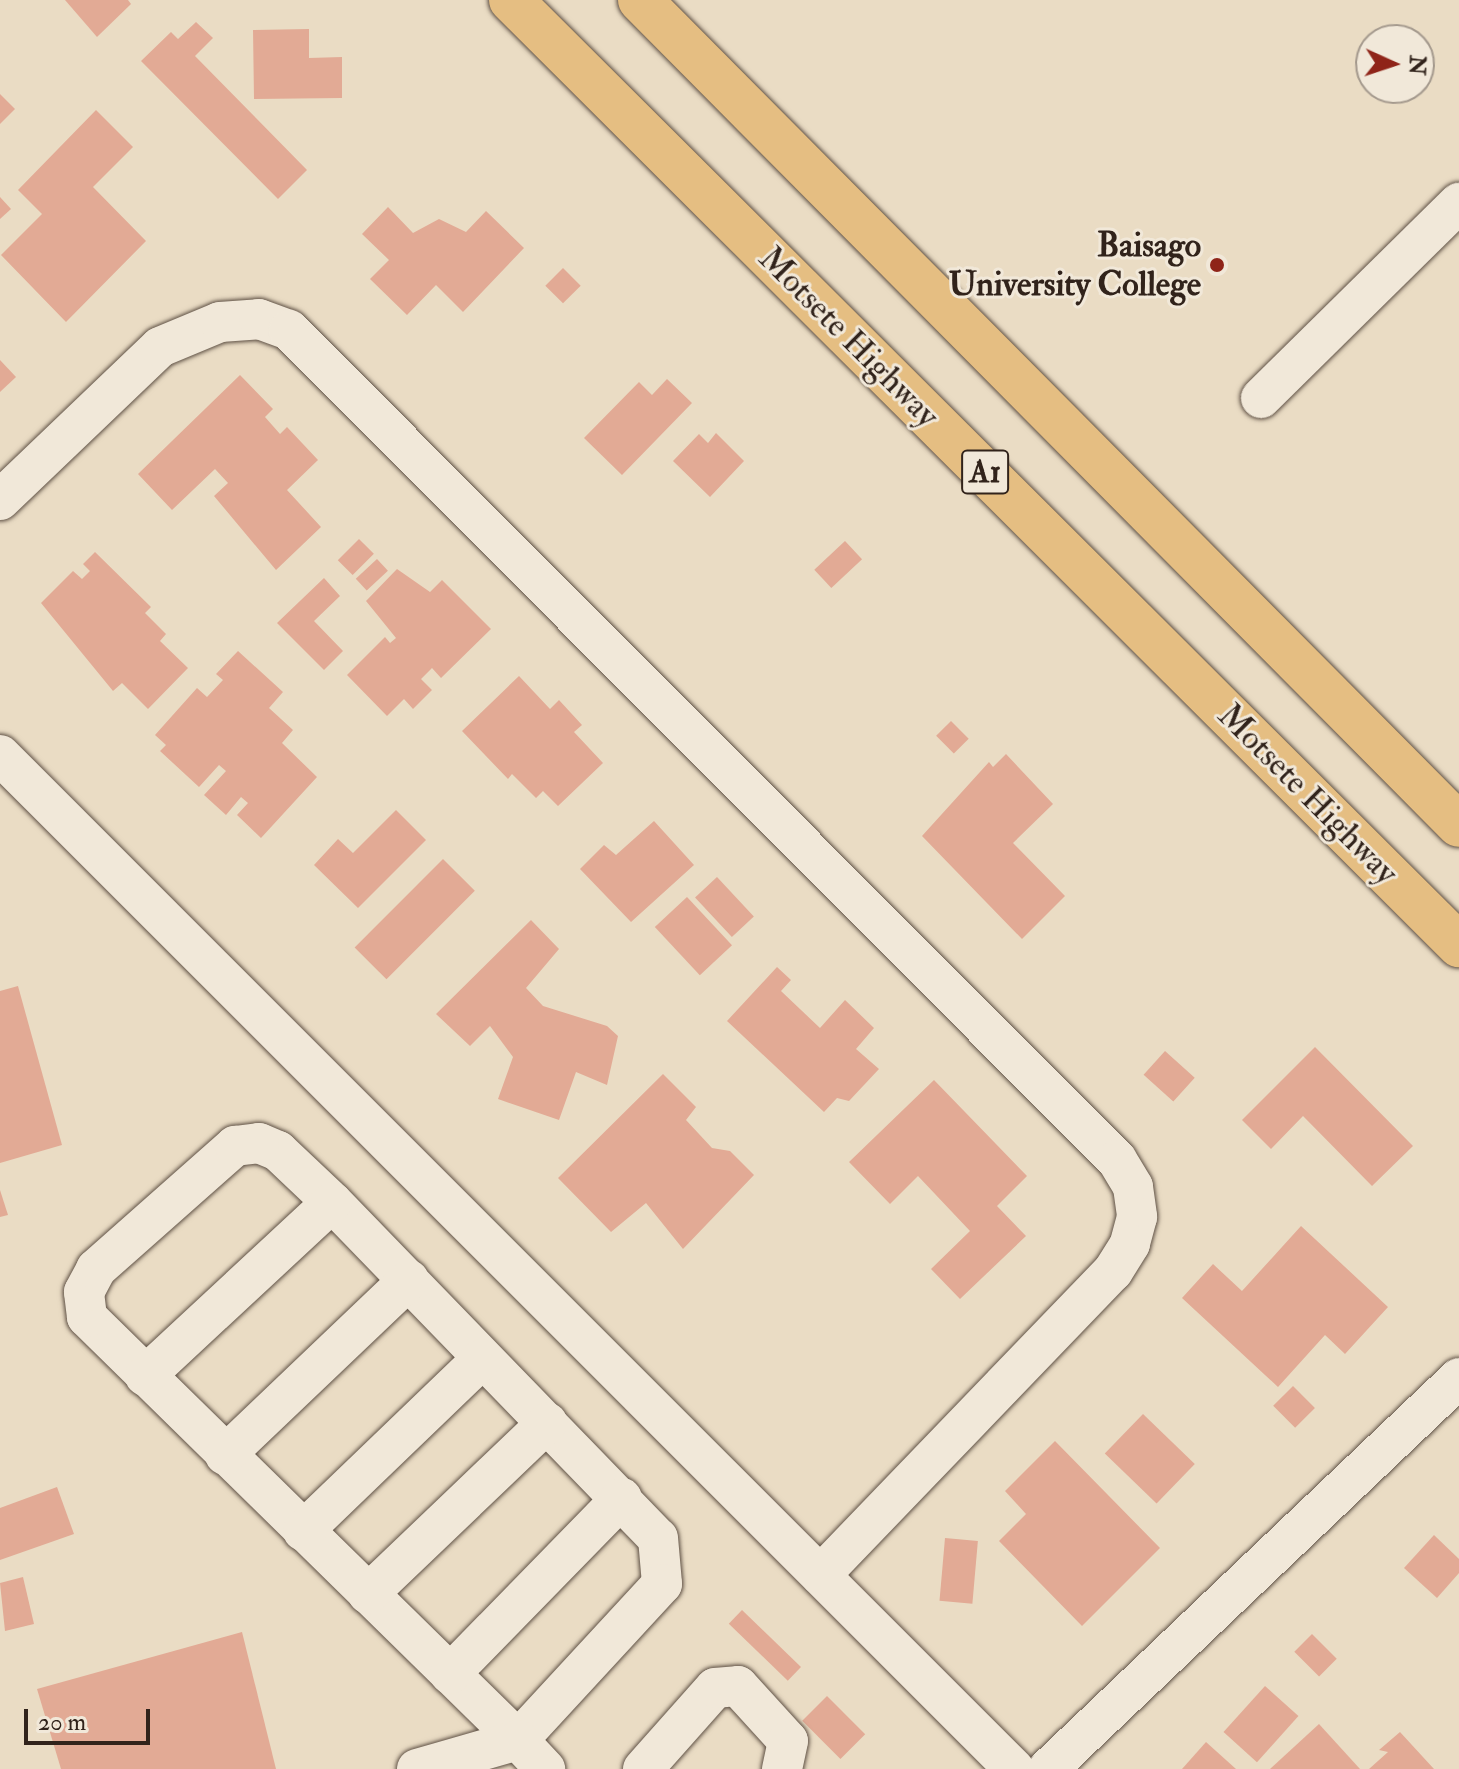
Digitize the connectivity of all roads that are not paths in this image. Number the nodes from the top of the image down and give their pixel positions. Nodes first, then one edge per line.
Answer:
1 (511, 0) edge
2 (640, 0) edge
3 (1459, 203) edge
4 (1261, 398) dead end
5 (0, 500) edge
6 (0, 755) edge
7 (1459, 825) edge
8 (1459, 945) edge
9 (332, 1202) junction
10 (409, 1280) junction
11 (482, 1359) junction
12 (145, 1376) junction
13 (1459, 1378) edge
14 (547, 1423) junction
15 (225, 1455) junction
16 (622, 1498) junction
17 (303, 1531) junction
18 (820, 1575) junction
19 (368, 1594) junction
20 (450, 1674) junction
21 (518, 1740) junction
22 (417, 1769) edge
23 (545, 1769) edge
24 (643, 1769) edge
25 (782, 1769) edge
26 (1014, 1769) edge
27 (1048, 1769) edge

1 - 8 highway, Motsete Highway / A1
2 - 7 highway
3 - 4 street
5 - 18 street
6 - 18 street
9 - 10 street
9 - 12 street
9 - 12 street
10 - 11 street
10 - 15 street
11 - 14 street
11 - 17 street
12 - 15 street
13 - 27 street
14 - 16 street
14 - 19 street
15 - 17 street
16 - 20 street
16 - 21 street
17 - 19 street
18 - 26 street
19 - 20 street
20 - 21 street
21 - 22 street
21 - 23 street
24 - 25 street

